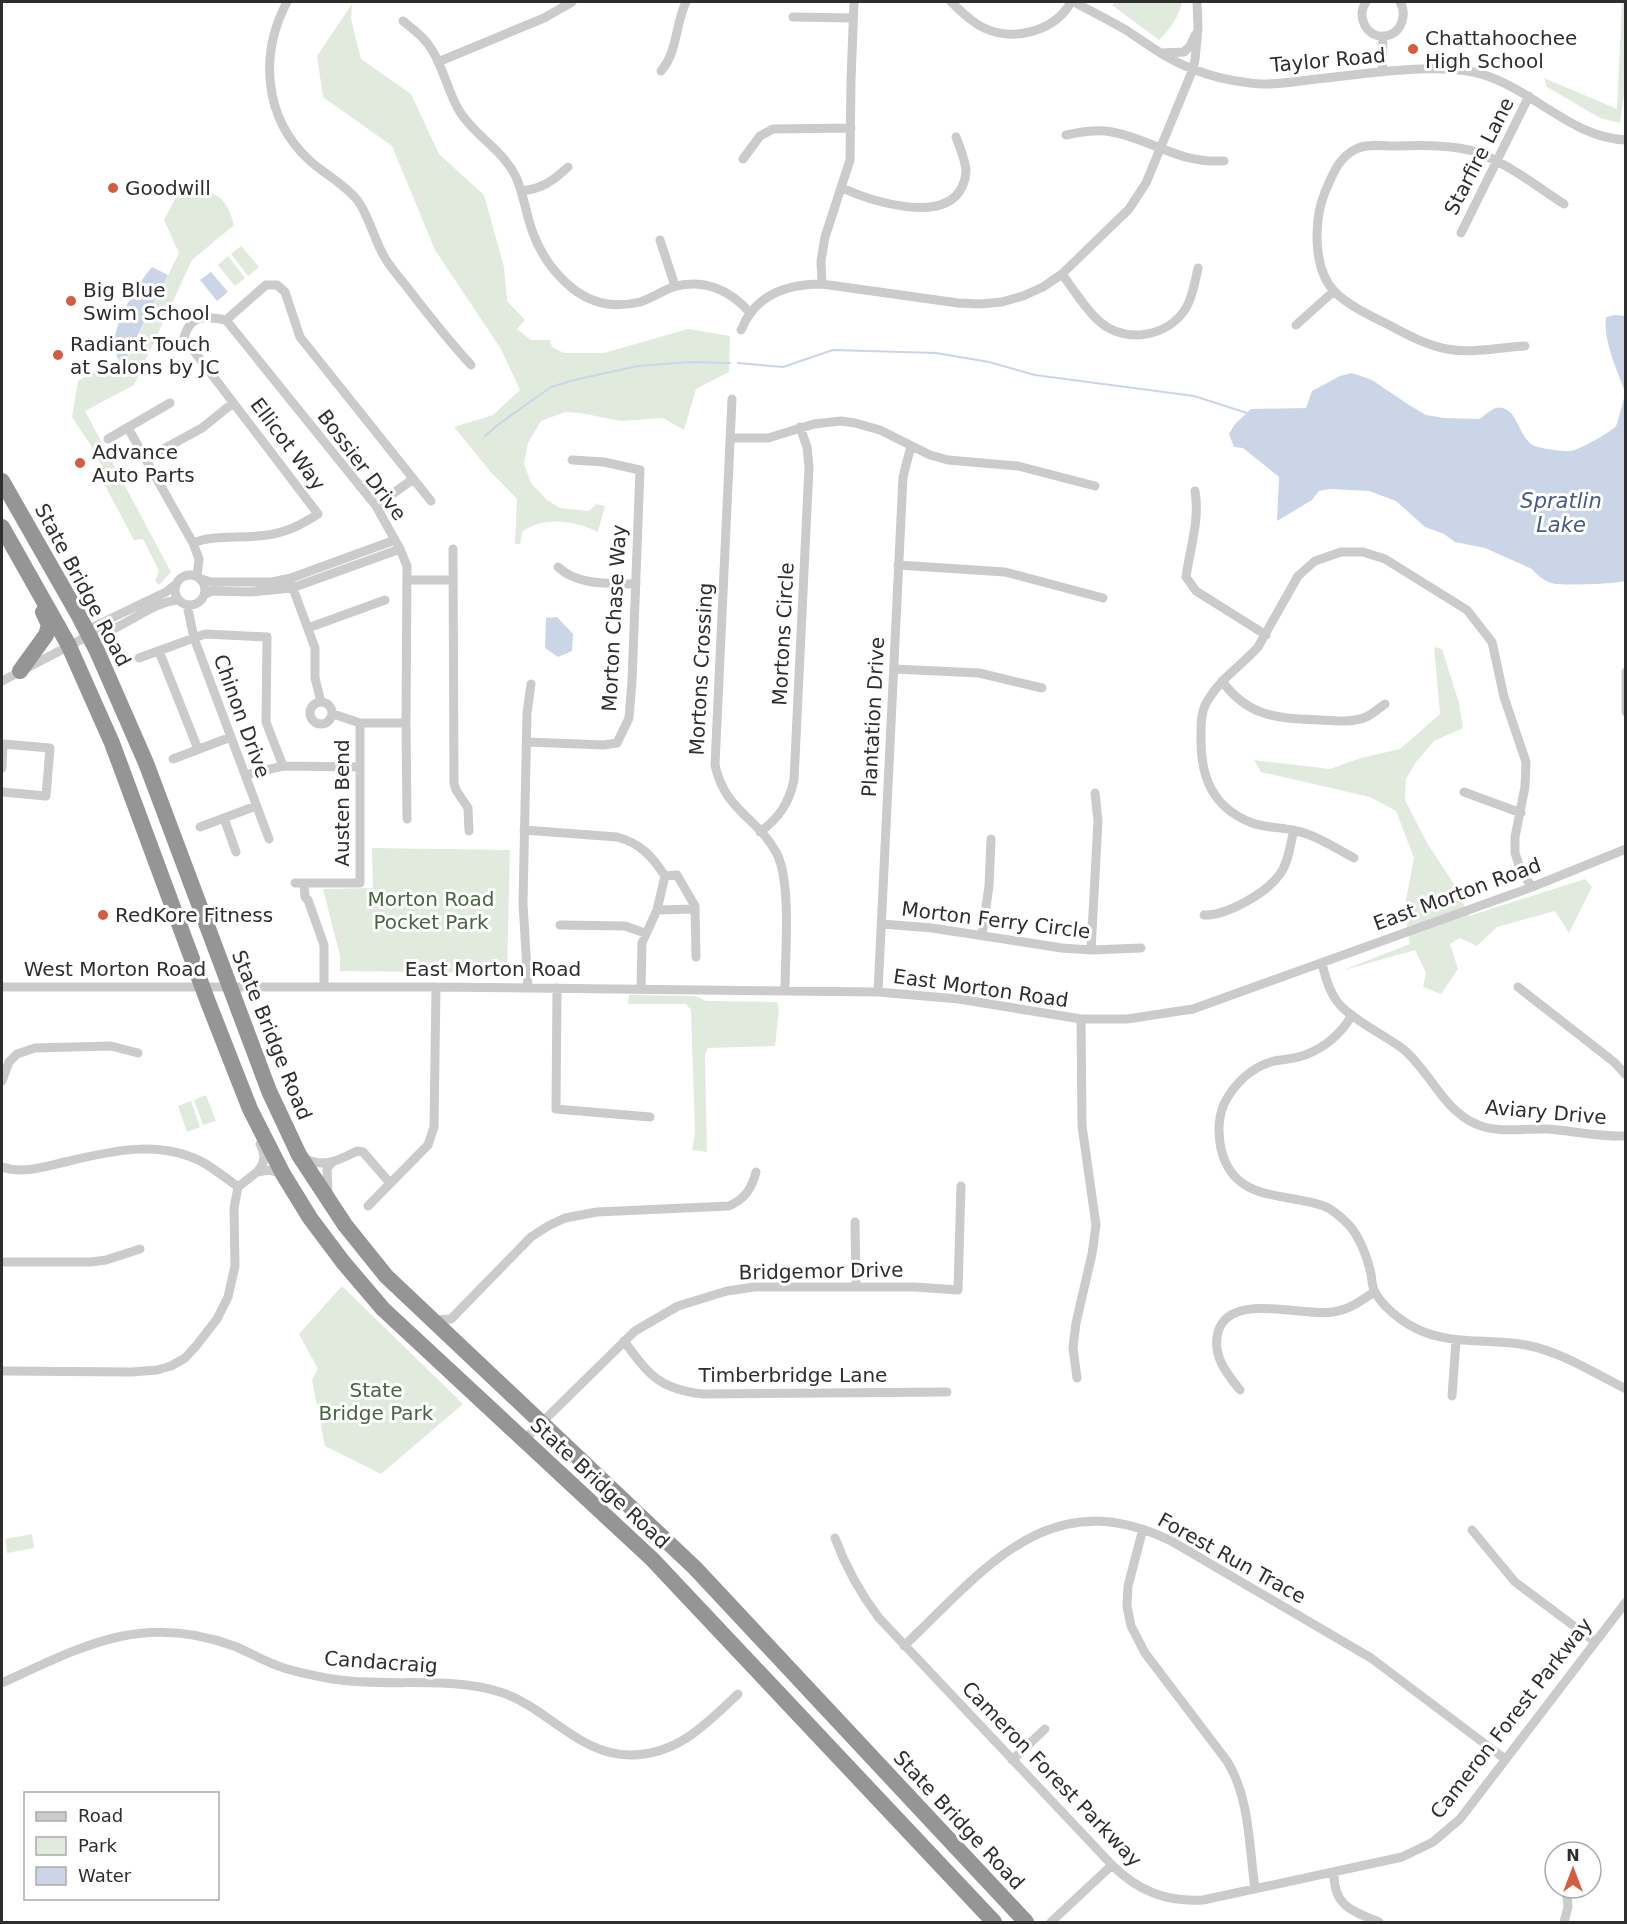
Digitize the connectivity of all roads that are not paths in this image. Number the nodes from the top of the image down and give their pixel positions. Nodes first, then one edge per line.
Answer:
1 (286, 2) edge
2 (570, 2) edge
3 (686, 2) edge
4 (854, 2) edge
5 (951, 2) edge
6 (1072, 2) edge
7 (1197, 2) edge
8 (1366, 2) edge
9 (1400, 2) edge
10 (793, 17) dead end
11 (853, 18) junction
12 (403, 21) dead end
13 (1198, 28) junction
14 (1383, 36) junction
15 (1159, 53) junction
16 (438, 62) junction
17 (1192, 69) junction
18 (661, 71) dead end
19 (1382, 72) junction
20 (1529, 96) junction
21 (851, 128) junction
22 (1066, 135) dead end
23 (956, 137) dead end
24 (1626, 140) edge
25 (1161, 150) junction
26 (743, 159) dead end
27 (1224, 162) dead end
28 (1497, 162) junction
29 (568, 167) dead end
30 (842, 188) junction
31 (521, 191) junction
32 (1564, 204) dead end
33 (1461, 233) dead end
34 (660, 240) dead end
35 (1198, 268) dead end
36 (1062, 274) junction
37 (822, 284) junction
38 (675, 286) junction
39 (1334, 291) junction
40 (750, 313) junction
41 (226, 320) junction
42 (1296, 325) dead end
43 (741, 330) dead end
44 (1525, 346) dead end
45 (471, 364) dead end
46 (732, 399) dead end
47 (233, 403) junction
48 (170, 404) dead end
49 (128, 428) junction
50 (800, 428) junction
51 (730, 438) junction
52 (108, 439) dead end
53 (911, 446) junction
54 (145, 459) junction
55 (572, 459) dead end
56 (412, 479) junction
57 (2, 481) edge
58 (1095, 486) dead end
59 (1195, 491) dead end
60 (432, 501) dead end
61 (376, 506) junction
62 (2, 527) edge
63 (193, 543) junction
64 (397, 544) junction
65 (453, 549) dead end
66 (17, 554) junction
67 (898, 565) junction
68 (558, 567) dead end
69 (199, 577) junction
70 (407, 580) junction
71 (453, 580) junction
72 (291, 583) junction
73 (636, 584) junction
74 (175, 585) junction
75 (204, 595) junction
76 (1103, 598) dead end
77 (385, 600) dead end
78 (183, 603) junction
79 (308, 628) junction
80 (90, 634) junction
81 (1266, 635) junction
82 (194, 638) junction
83 (69, 644) junction
84 (159, 651) junction
85 (139, 658) dead end
86 (894, 669) junction
87 (20, 671) junction
88 (1626, 672) edge
89 (2, 681) edge
90 (1222, 681) junction
91 (531, 684) dead end
92 (1042, 688) dead end
93 (321, 702) junction
94 (1385, 704) dead end
95 (1626, 712) edge
96 (333, 714) junction
97 (360, 723) junction
98 (406, 723) junction
99 (231, 737) junction
100 (527, 742) junction
101 (198, 749) junction
102 (173, 759) dead end
103 (283, 766) junction
104 (359, 767) junction
105 (2, 768) edge
106 (245, 775) junction
107 (2, 792) edge
108 (1464, 792) dead end
109 (1095, 793) dead end
110 (256, 806) junction
111 (1521, 813) junction
112 (224, 818) junction
113 (407, 819) dead end
114 (200, 827) dead end
115 (524, 830) junction
116 (1294, 830) junction
117 (469, 831) dead end
118 (760, 832) junction
119 (269, 839) dead end
120 (991, 839) dead end
121 (1626, 849) edge
122 (236, 852) dead end
123 (1354, 858) dead end
124 (665, 876) junction
125 (1532, 887) junction
126 (695, 909) junction
127 (657, 910) junction
128 (1204, 915) dead end
129 (882, 924) junction
130 (560, 925) dead end
131 (645, 933) junction
132 (982, 935) junction
133 (1142, 948) dead end
134 (1091, 950) junction
135 (696, 957) dead end
136 (1322, 963) junction
137 (203, 986) junction
138 (229, 986) junction
139 (2, 987) edge
140 (324, 987) junction
141 (436, 987) junction
142 (1518, 987) dead end
143 (528, 988) junction
144 (556, 988) junction
145 (640, 988) junction
146 (784, 990) junction
147 (878, 992) junction
148 (1352, 1015) junction
149 (1081, 1019) junction
150 (138, 1053) dead end
151 (1626, 1075) edge
152 (236, 1076) junction
153 (2, 1081) edge
154 (650, 1117) dead end
155 (1626, 1136) edge
156 (299, 1155) junction
157 (331, 1164) junction
158 (2, 1167) edge
159 (756, 1172) dead end
160 (257, 1173) junction
161 (283, 1174) junction
162 (390, 1183) junction
163 (961, 1186) dead end
164 (238, 1188) junction
165 (330, 1203) junction
166 (368, 1206) dead end
167 (855, 1222) dead end
168 (140, 1249) dead end
169 (2, 1262) edge
170 (856, 1287) junction
171 (1374, 1292) junction
172 (430, 1319) junction
173 (453, 1324) junction
174 (624, 1341) junction
175 (1456, 1341) junction
176 (2, 1371) edge
177 (1077, 1378) dead end
178 (506, 1389) junction
179 (1626, 1389) edge
180 (1240, 1390) dead end
181 (947, 1392) dead end
182 (1452, 1396) dead end
183 (541, 1422) junction
184 (524, 1440) junction
185 (1143, 1529) junction
186 (1472, 1530) dead end
187 (835, 1538) dead end
188 (1626, 1602) edge
189 (1594, 1641) junction
190 (904, 1646) junction
191 (2, 1683) edge
192 (738, 1694) dead end
193 (1046, 1730) dead end
194 (1505, 1759) junction
195 (1012, 1760) junction
196 (1112, 1865) junction
197 (1334, 1872) junction
198 (1255, 1889) junction
199 (971, 1898) junction
200 (1567, 1900) edge
201 (987, 1923) edge
202 (994, 1923) edge
203 (1026, 1923) edge
204 (1051, 1923) edge
205 (1379, 1923) edge
206 (1564, 1923) edge

1 - 45 street
2 - 16 street
3 - 18 street
4 - 11 street
5 - 6 street
6 - 15 street, Taylor Road
7 - 13 street
8 - 14 street
9 - 14 street
10 - 11 street
11 - 21 street
12 - 16 street
13 - 15 street
13 - 17 street
14 - 19 street
15 - 17 street, Taylor Road
16 - 31 street
17 - 19 street, Taylor Road
17 - 25 street
19 - 20 street, Taylor Road
20 - 24 street, Taylor Road
20 - 28 street, Starfire Lane
21 - 26 street
21 - 30 street
22 - 25 street
23 - 30 street
25 - 27 street
25 - 36 street
28 - 32 street
28 - 33 street, Starfire Lane
28 - 39 street
29 - 31 street
30 - 37 street
31 - 38 street
34 - 38 street
35 - 36 street
36 - 37 street
37 - 40 street
38 - 40 street
39 - 42 street
39 - 44 street
40 - 43 street
41 - 47 street, Ellicot Way
41 - 56 street
41 - 61 street, Bossier Drive
46 - 51 street, Mortons Crossing
47 - 54 street
47 - 63 street, Ellicot Way
48 - 49 street
49 - 52 street
49 - 54 street
50 - 51 street
50 - 53 street
50 - 118 street, Mortons Circle
51 - 118 street, Mortons Crossing
53 - 58 street
53 - 67 street, Plantation Drive
54 - 63 street
55 - 73 street, Morton Chase Way
56 - 60 street
56 - 61 street
57 - 80 highway, State Bridge Road
59 - 81 street
61 - 64 street, Bossier Drive
62 - 66 highway, State Bridge Road
63 - 69 street
64 - 70 street, Bossier Drive
64 - 72 street
65 - 71 street
66 - 83 highway, State Bridge Road
66 - 87 highway, State Bridge Road
67 - 76 street
67 - 86 street, Plantation Drive
68 - 73 street
69 - 72 street
69 - 74 street
69 - 75 street
70 - 71 street
70 - 98 street, Bossier Drive
71 - 117 street
72 - 75 street
72 - 79 street
73 - 100 street, Morton Chase Way
74 - 78 street
74 - 80 street
75 - 78 street
77 - 79 street
78 - 80 street
78 - 82 street, Chinon Drive
79 - 93 street
80 - 83 street
80 - 138 highway, State Bridge Road
81 - 90 street
81 - 111 street
82 - 84 street
82 - 99 street, Chinon Drive
82 - 103 street
83 - 87 street
83 - 137 highway, State Bridge Road
84 - 85 street
84 - 101 street
86 - 92 street
86 - 129 street, Plantation Drive
87 - 89 street
88 - 95 street
90 - 94 street
90 - 116 street
91 - 100 street
93 - 96 street
93 - 96 street
96 - 97 street, Austen Bend
97 - 98 street
97 - 104 street, Austen Bend
98 - 113 street, Bossier Drive
99 - 101 street
99 - 106 street, Chinon Drive
100 - 115 street
101 - 102 street
103 - 104 street
103 - 106 street
104 - 140 street, Austen Bend
105 - 107 street
106 - 110 street, Chinon Drive
108 - 111 street
109 - 134 street
110 - 112 street
110 - 119 street, Chinon Drive
111 - 125 street
112 - 114 street
112 - 122 street
115 - 124 street
115 - 143 street
116 - 123 street
116 - 128 street
118 - 146 street, Mortons Crossing
120 - 132 street
121 - 125 street, East Morton Road
124 - 126 street
124 - 127 street
125 - 136 street, East Morton Road
126 - 127 street
126 - 135 street
127 - 131 street
129 - 132 street, Morton Ferry Circle
129 - 147 street, Plantation Drive
130 - 131 street
131 - 145 street
132 - 134 street, Morton Ferry Circle
133 - 134 street, Morton Ferry Circle
136 - 148 street, Aviary Drive
136 - 149 street, East Morton Road
137 - 138 street, West Morton Road
137 - 139 street, West Morton Road
137 - 152 highway, State Bridge Road
138 - 140 street, East Morton Road
138 - 156 highway, State Bridge Road
140 - 141 street, East Morton Road
141 - 143 street, East Morton Road
141 - 162 street
142 - 151 street
143 - 144 street, East Morton Road
144 - 145 street, East Morton Road
144 - 154 street
145 - 146 street, East Morton Road
146 - 147 street, East Morton Road
147 - 149 street, East Morton Road
148 - 155 street, Aviary Drive
148 - 171 street
149 - 177 street
150 - 153 street
152 - 160 street, State Bridge Road
152 - 161 highway, State Bridge Road
156 - 157 street
156 - 165 highway, State Bridge Road
157 - 162 street
157 - 165 street
158 - 164 street
159 - 173 street
160 - 161 street
160 - 164 street
161 - 184 highway, State Bridge Road
162 - 166 street
163 - 170 street, Bridgemor Drive
164 - 176 street
165 - 172 highway, State Bridge Road
167 - 170 street
168 - 169 street
170 - 174 street, Bridgemor Drive
171 - 175 street
171 - 180 street
172 - 173 street
172 - 178 highway, State Bridge Road
173 - 178 highway, State Bridge Road
174 - 181 street, Timberbridge Lane
174 - 183 street, Bridgemor Drive
175 - 179 street
175 - 182 street
178 - 183 highway, State Bridge Road
183 - 184 street, Bridgemor Drive
183 - 203 highway, State Bridge Road
184 - 199 highway, State Bridge Road
185 - 190 street, Forest Run Trace
185 - 194 street, Forest Run Trace
185 - 198 street
186 - 189 street
187 - 190 street, Cameron Forest Parkway
188 - 189 street, Cameron Forest Parkway
189 - 194 street, Cameron Forest Parkway
190 - 195 street, Cameron Forest Parkway
191 - 192 street, Candacraig
193 - 195 street
194 - 197 street, Cameron Forest Parkway
195 - 196 street, Cameron Forest Parkway
196 - 198 street, Cameron Forest Parkway
196 - 204 street
197 - 198 street, Cameron Forest Parkway
197 - 205 street
199 - 201 highway, State Bridge Road
199 - 202 highway, State Bridge Road
200 - 206 street

